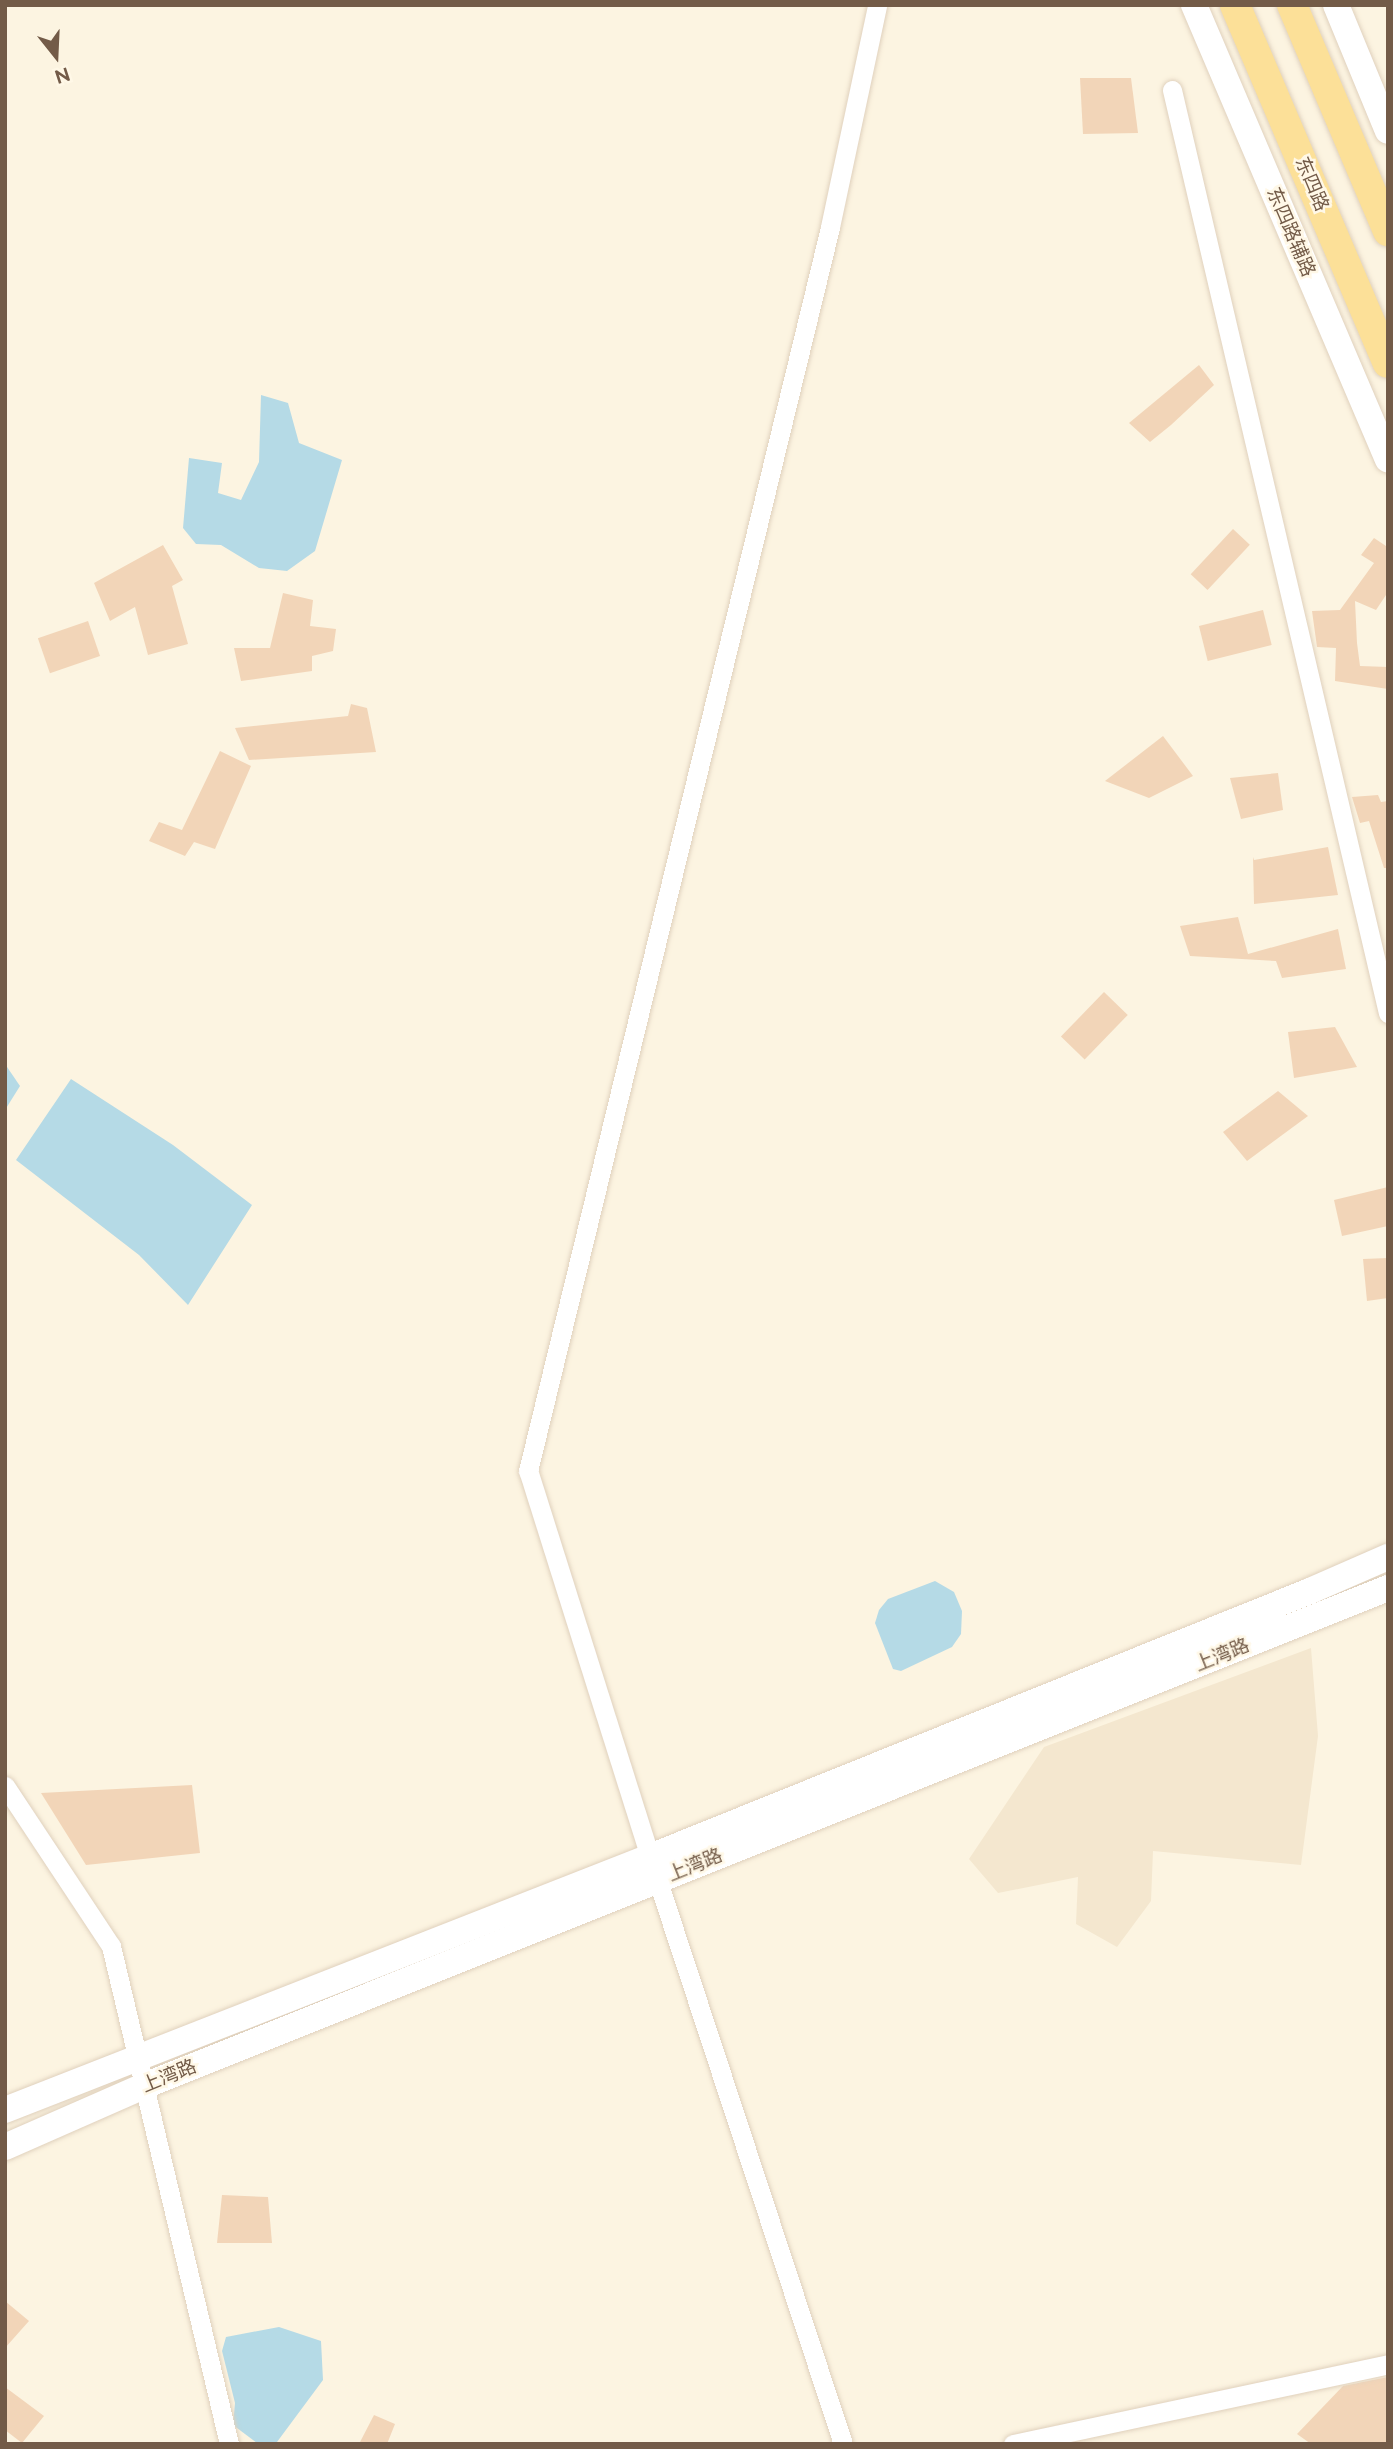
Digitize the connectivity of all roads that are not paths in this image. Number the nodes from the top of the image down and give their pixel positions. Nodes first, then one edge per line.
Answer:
1 (877, 5) edge
2 (1194, 5) edge
3 (1235, 5) edge
4 (1292, 5) edge
5 (1336, 5) edge
6 (1171, 90) dead end
7 (1388, 131) edge
8 (1388, 231) edge
9 (1388, 363) edge
10 (1388, 459) edge
11 (1388, 1013) edge
12 (1388, 1556) edge
13 (1388, 1588) edge
14 (5, 1786) edge
15 (654, 1869) junction
16 (137, 2057) junction
17 (144, 2086) junction
18 (5, 2110) edge
19 (5, 2147) edge
20 (1388, 2364) edge
21 (229, 2444) edge
22 (842, 2444) edge
23 (1013, 2444) edge

1 - 15 street
2 - 10 main road, 东四路辅路
3 - 9 main road, 东四路
4 - 8 main road
5 - 7 main road
6 - 11 street
12 - 15 main road, 上湾路
13 - 15 main road, 上湾路
14 - 16 street
15 - 16 main road, 上湾路
15 - 17 main road, 上湾路
15 - 22 street
16 - 17 street
16 - 18 main road, 上湾路
17 - 19 main road, 上湾路
17 - 21 street
20 - 23 street

